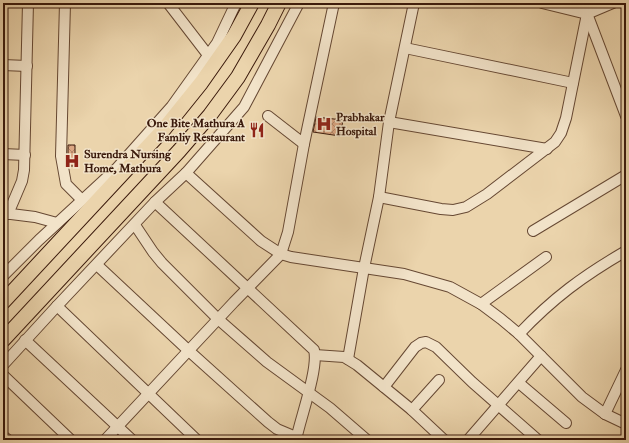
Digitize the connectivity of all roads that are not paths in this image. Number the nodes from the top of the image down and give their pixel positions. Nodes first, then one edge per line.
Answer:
1 (28, 3) edge
2 (65, 3) edge
3 (168, 3) edge
4 (252, 3) edge
5 (279, 3) edge
6 (299, 3) edge
7 (334, 3) edge
8 (414, 3) edge
9 (542, 3) edge
10 (583, 3) edge
11 (613, 3) edge
12 (234, 5) edge
13 (587, 14) junction
14 (404, 48) junction
15 (208, 55) junction
16 (3, 65) edge
17 (27, 66) junction
18 (573, 83) junction
19 (268, 116) dead end
20 (626, 116) edge
21 (389, 122) junction
22 (304, 144) junction
23 (546, 149) junction
24 (3, 154) edge
25 (25, 155) junction
26 (186, 173) junction
27 (626, 175) edge
28 (379, 197) junction
29 (82, 200) junction
30 (156, 202) junction
31 (5, 214) edge
32 (56, 223) junction
33 (134, 225) junction
34 (533, 231) dead end
35 (626, 251) edge
36 (281, 254) junction
37 (546, 257) dead end
38 (97, 265) junction
39 (364, 268) junction
40 (3, 276) edge
41 (248, 287) junction
42 (3, 302) edge
43 (481, 304) junction
44 (57, 306) junction
45 (218, 319) junction
46 (519, 334) junction
47 (3, 340) edge
48 (25, 340) junction
49 (189, 351) junction
50 (315, 355) junction
51 (541, 356) junction
52 (348, 359) junction
53 (3, 365) edge
54 (626, 370) edge
55 (3, 375) edge
56 (439, 380) dead end
57 (518, 383) junction
58 (384, 387) junction
59 (308, 391) junction
60 (148, 394) junction
61 (499, 405) junction
62 (412, 410) junction
63 (606, 414) junction
64 (566, 423) dead end
65 (626, 424) edge
66 (118, 426) junction
67 (3, 436) edge
68 (296, 439) edge
69 (8, 440) edge
70 (70, 440) edge
71 (105, 440) edge
72 (132, 440) edge
73 (197, 440) edge
74 (367, 440) edge
75 (444, 440) edge
76 (468, 440) edge
77 (538, 440) edge

1 - 17 street
2 - 29 street
3 - 15 street
4 - 42 highway
5 - 47 highway
6 - 26 street
7 - 22 street
8 - 14 street
9 - 13 street
10 - 13 street
11 - 13 street
12 - 15 street
13 - 18 street
13 - 20 street
14 - 18 street
14 - 21 street
15 - 29 street
16 - 17 street
17 - 25 street
18 - 23 street
19 - 22 street
21 - 23 street
21 - 28 street
22 - 36 street
23 - 28 street
24 - 25 street
25 - 31 street
26 - 30 street
26 - 36 street
27 - 34 street
28 - 39 street
29 - 32 street
30 - 33 street
30 - 41 street
31 - 32 street
32 - 40 street
33 - 38 street
33 - 45 street
35 - 46 street
36 - 39 street
36 - 41 street
37 - 43 street
38 - 44 street
38 - 49 street
39 - 43 street
39 - 52 street
41 - 45 street
41 - 50 street
43 - 46 street
44 - 48 street
44 - 60 street
45 - 49 street
45 - 59 street
46 - 51 street
48 - 53 street
48 - 66 street
49 - 60 street
49 - 68 street
50 - 52 street
50 - 59 street
51 - 57 street
51 - 63 street
52 - 58 street
54 - 63 street
55 - 70 street
56 - 62 street
57 - 61 street
57 - 64 street
58 - 61 street
58 - 62 street
59 - 68 street
59 - 74 street
60 - 66 street
60 - 73 street
61 - 76 street
61 - 77 street
62 - 75 street
63 - 65 street
66 - 71 street
66 - 72 street
67 - 69 street

